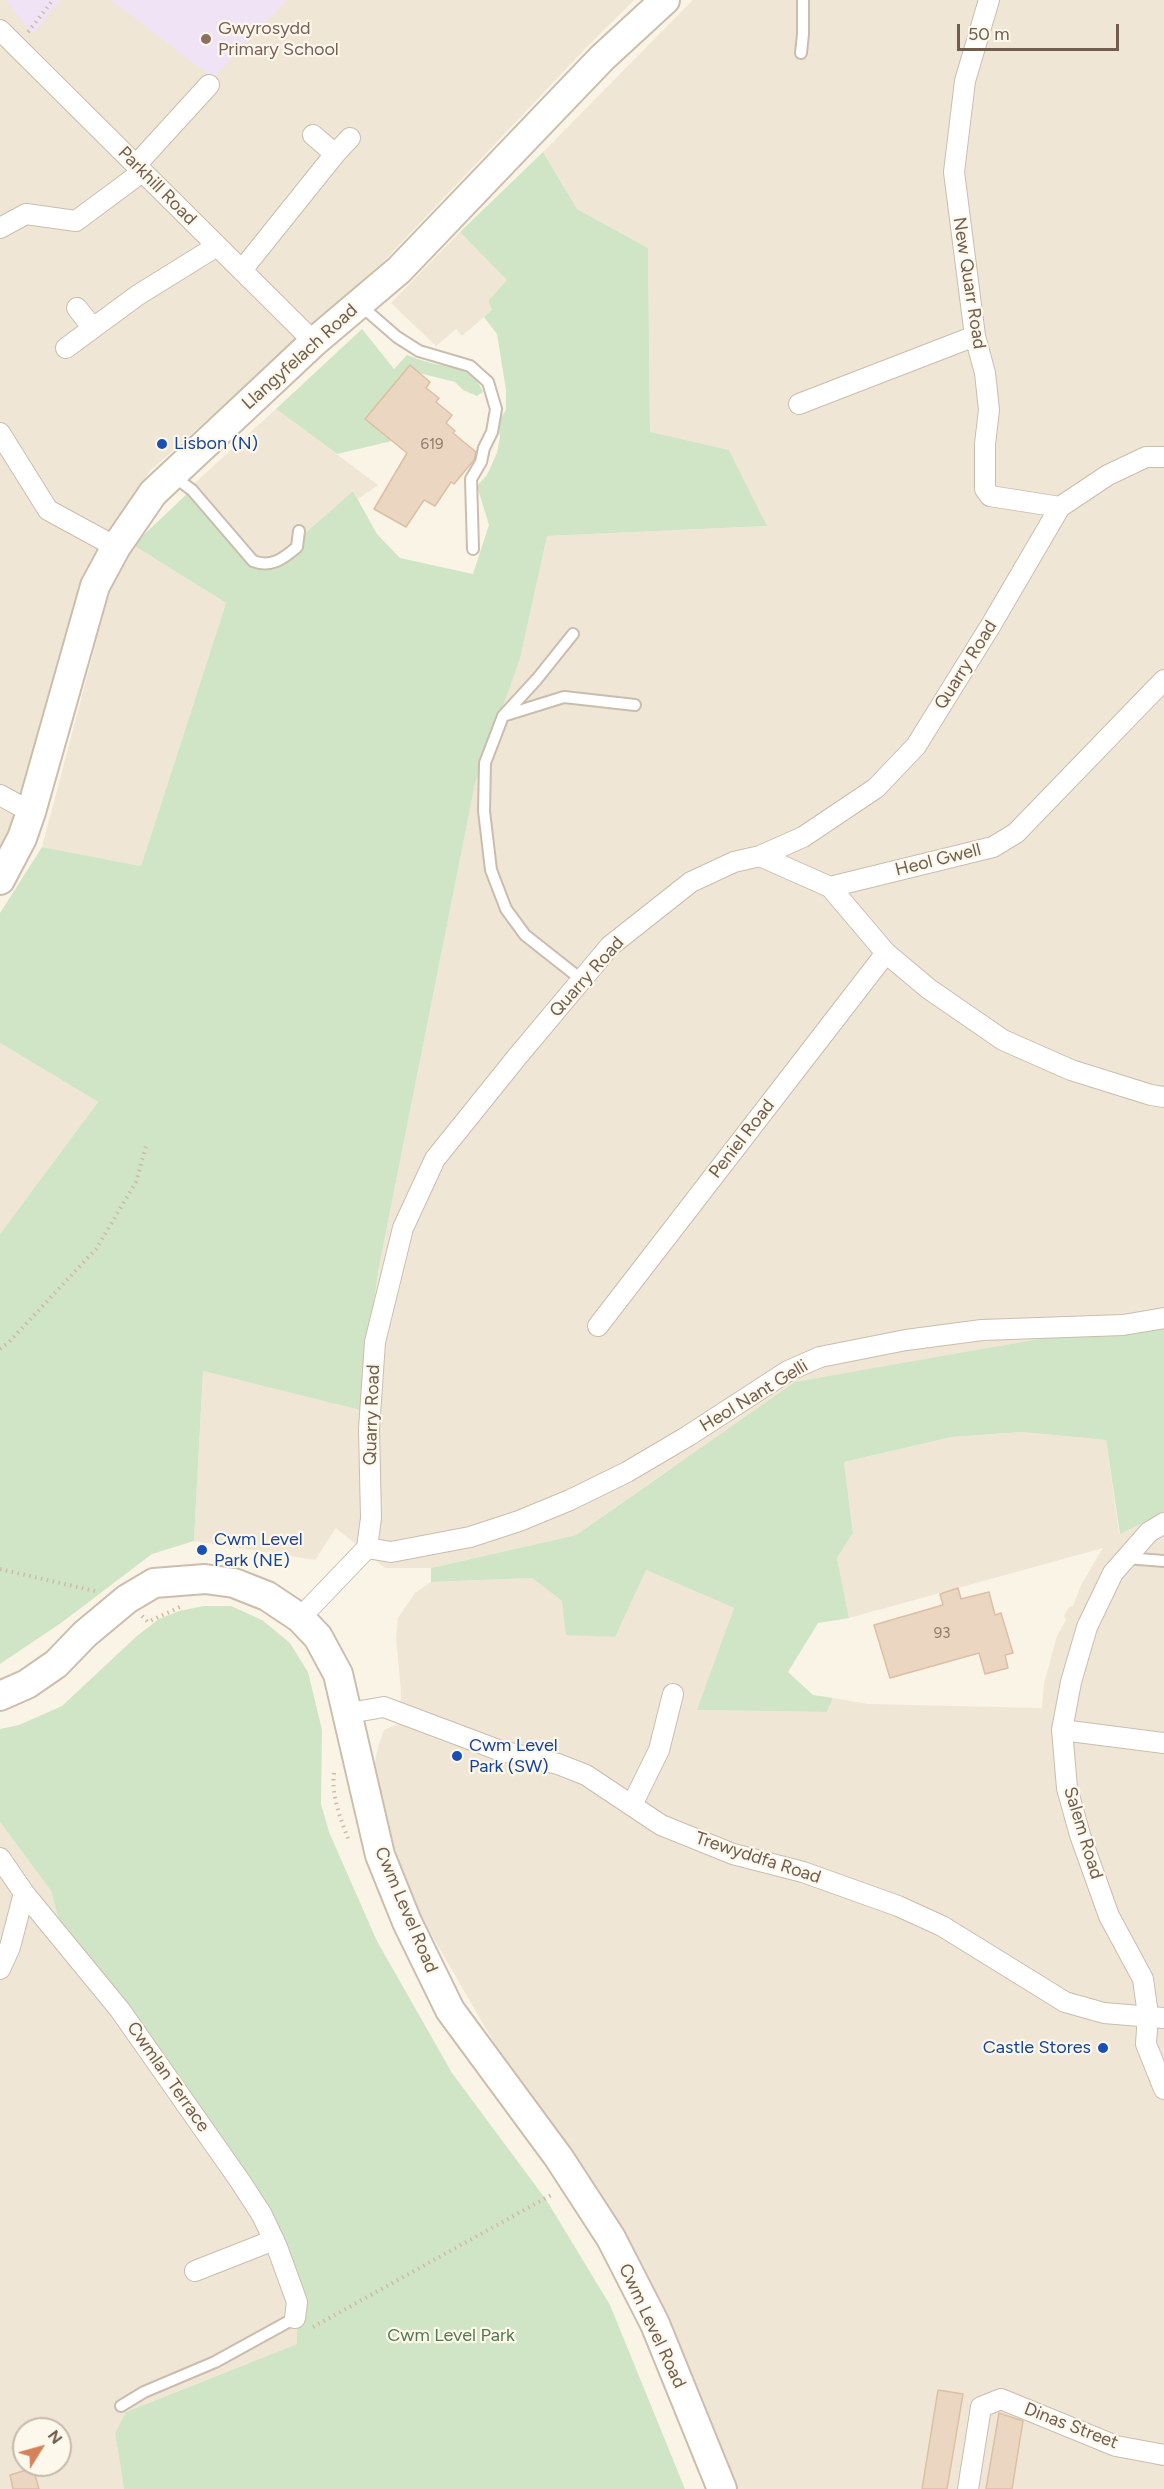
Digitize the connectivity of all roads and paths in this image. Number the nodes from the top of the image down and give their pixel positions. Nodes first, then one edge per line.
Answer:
1 (53, 0) edge
2 (665, 0) edge
3 (803, 0) edge
4 (989, 0) edge
5 (5, 37) edge
6 (801, 53) dead end
7 (209, 85) dead end
8 (313, 135) dead end
9 (350, 138) dead end
10 (335, 154) junction
11 (139, 168) junction
12 (0, 228) edge
13 (217, 246) junction
14 (242, 270) junction
15 (359, 304) junction
16 (77, 308) dead end
17 (93, 328) junction
18 (975, 336) junction
19 (314, 342) junction
20 (66, 348) dead end
21 (799, 404) dead end
22 (0, 433) edge
23 (1164, 457) edge
24 (172, 475) junction
25 (1060, 507) junction
26 (299, 531) dead end
27 (116, 548) junction
28 (473, 549) dead end
29 (573, 634) dead end
30 (1164, 680) edge
31 (635, 705) dead end
32 (502, 716) junction
33 (0, 795) edge
34 (31, 812) junction
35 (760, 856) junction
36 (0, 880) edge
37 (830, 887) junction
38 (886, 952) junction
39 (582, 980) junction
40 (1164, 1097) edge
41 (146, 1146) dead end
42 (1164, 1318) edge
43 (598, 1326) dead end
44 (0, 1349) edge
45 (1164, 1523) edge
46 (366, 1548) junction
47 (1126, 1558) junction
48 (1164, 1561) edge
49 (0, 1569) edge
50 (127, 1599) junction
51 (300, 1618) junction
52 (672, 1694) dead end
53 (0, 1696) edge
54 (349, 1713) junction
55 (1062, 1730) junction
56 (1164, 1743) edge
57 (632, 1805) junction
58 (0, 1858) edge
59 (24, 1893) junction
60 (0, 1969) edge
61 (1156, 2017) edge
62 (1164, 2089) edge
63 (575, 2182) junction
64 (274, 2240) junction
65 (195, 2271) dead end
66 (295, 2318) joint
67 (275, 2330) junction
68 (121, 2406) dead end
69 (1164, 2455) edge
70 (722, 2489) edge
71 (968, 2489) edge

1 - 5 path
2 - 15 street, Llangyfelach Road
3 - 6 lane
4 - 18 street, New Quarr Road
5 - 11 street, Parkhill Road
7 - 11 street
8 - 10 street
9 - 10 street
10 - 14 street
11 - 12 street
11 - 13 street, Parkhill Road
13 - 14 street, Parkhill Road
13 - 17 street
14 - 19 street, Parkhill Road
15 - 19 street, Llangyfelach Road
15 - 28 lane
16 - 17 street
17 - 20 street
18 - 21 street
18 - 25 street, New Quarr Road
19 - 24 street, Llangyfelach Road
22 - 27 street
23 - 25 street, Quarry Road
24 - 26 lane
24 - 27 street, Llangyfelach Road
25 - 35 street, Quarry Road
27 - 34 street, Llangyfelach Road
29 - 32 lane
30 - 37 street, Heol Gwell
31 - 32 lane
32 - 39 lane
33 - 34 street
34 - 36 street, Llangyfelach Road
35 - 37 street
35 - 39 street, Quarry Road
37 - 38 street
38 - 40 street
38 - 43 street, Peniel Road
39 - 46 street, Quarry Road
41 - 44 path
42 - 46 street, Heol Nant Gelli
45 - 47 street, Salem Road
46 - 51 street
47 - 48 lane
47 - 55 street, Salem Road
49 - 50 path
50 - 51 street, Cwm Level Road
50 - 53 street, Cwm Level Road
51 - 54 street, Cwm Level Road
52 - 57 street
54 - 57 street, Trewyddfa Road
54 - 63 street, Cwm Level Road
55 - 56 street
55 - 61 street, Salem Road
57 - 61 street, Trewyddfa Road
58 - 59 street, Cwmlan Terrace
59 - 60 street
59 - 64 street, Cwmlan Terrace
61 - 62 street, Salem Road
63 - 67 path
63 - 70 street, Cwm Level Road
64 - 65 street
64 - 66 street, Cwmlan Terrace
66 - 67 lane
67 - 68 lane
69 - 71 street, Dinas Street

